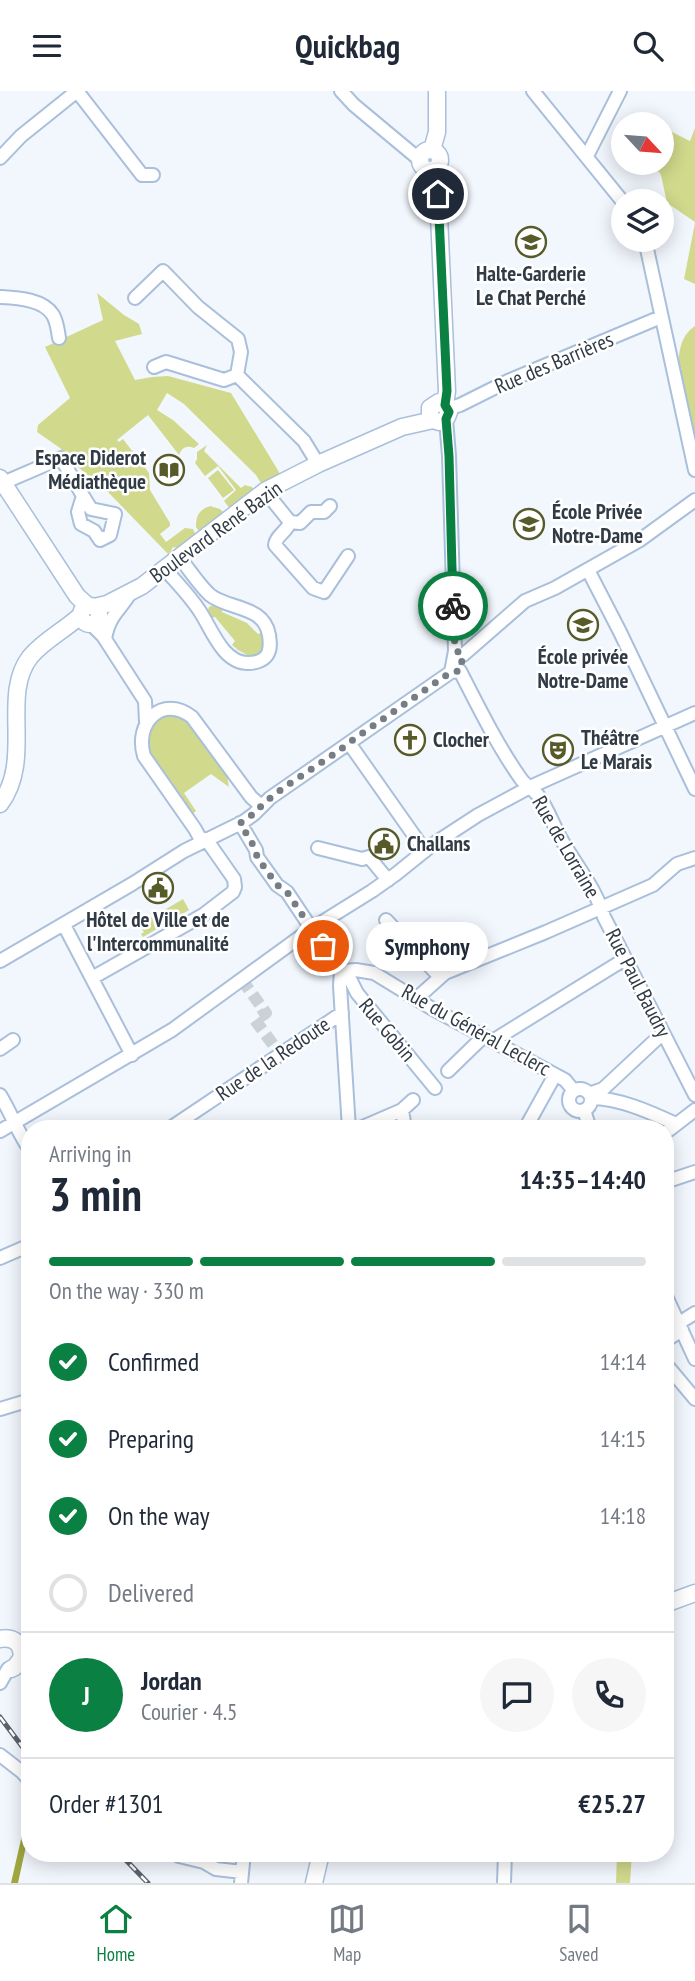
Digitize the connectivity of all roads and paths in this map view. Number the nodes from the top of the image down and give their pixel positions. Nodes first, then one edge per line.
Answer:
1 (77, 91) edge
2 (341, 91) edge
3 (437, 91) edge
4 (533, 91) edge
5 (620, 91) edge
6 (585, 155) junction
7 (0, 158) edge
8 (427, 158) junction
9 (153, 175) dead end
10 (612, 189) edge
11 (648, 252) edge
12 (0, 297) edge
13 (135, 298) dead end
14 (662, 317) junction
15 (59, 338) dead end
16 (154, 366) dead end
17 (237, 375) junction
18 (439, 412) junction
19 (318, 464) junction
20 (695, 470) edge
21 (1, 480) edge
22 (265, 491) junction
23 (83, 496) dead end
24 (695, 500) edge
25 (330, 506) dead end
26 (290, 523) junction
27 (348, 556) dead end
28 (180, 557) junction
29 (165, 569) junction
30 (588, 570) junction
31 (132, 591) junction
32 (93, 616) junction
33 (459, 653) junction
34 (455, 671) junction
35 (145, 701) junction
36 (169, 709) junction
37 (695, 713) edge
38 (146, 722) junction
39 (666, 728) junction
40 (349, 743) junction
41 (530, 787) junction
42 (695, 789) edge
43 (0, 804) edge
44 (261, 806) junction
45 (240, 823) junction
46 (208, 839) junction
47 (318, 848) dead end
48 (425, 851) junction
49 (695, 858) edge
50 (388, 880) junction
51 (602, 908) junction
52 (386, 920) dead end
53 (64, 925) junction
54 (311, 929) junction
55 (625, 960) junction
56 (0, 961) edge
57 (341, 971) junction
58 (92, 978) junction
59 (440, 978) junction
60 (417, 998) junction
61 (342, 1013) junction
62 (663, 1033) junction
63 (489, 1038) junction
64 (13, 1040) dead end
65 (0, 1049) edge
66 (132, 1055) junction
67 (448, 1071) dead end
68 (555, 1075) junction
69 (435, 1088) dead end
70 (574, 1091) junction
71 (0, 1095) edge
72 (695, 1095) edge
73 (590, 1096) junction
74 (413, 1100) dead end
75 (402, 1110) junction
76 (584, 1110) junction
77 (694, 1112) edge
78 (182, 1120) edge
79 (348, 1120) edge
80 (379, 1120) edge
81 (404, 1120) edge
82 (530, 1120) edge
83 (587, 1120) edge
84 (668, 1120) edge
85 (15, 1123) junction
86 (676, 1124) edge
87 (0, 1131) edge
88 (21, 1137) edge
89 (695, 1172) edge
90 (674, 1179) edge
91 (21, 1249) edge
92 (0, 1258) edge
93 (695, 1313) edge
94 (674, 1314) edge
95 (680, 1327) junction
96 (674, 1333) edge
97 (695, 1359) edge
98 (674, 1374) edge
99 (695, 1399) edge
100 (21, 1403) edge
101 (0, 1409) edge
102 (695, 1587) edge
103 (695, 1593) edge
104 (674, 1594) edge
105 (674, 1601) edge
106 (0, 1639) edge
107 (21, 1649) edge
108 (21, 1662) edge
109 (5, 1672) edge
110 (0, 1755) edge
111 (21, 1771) edge
112 (204, 1862) edge
113 (319, 1862) edge
114 (505, 1862) edge
115 (241, 1878) edge
116 (314, 1883) edge
117 (504, 1883) edge

1 - 7 street
1 - 9 street
2 - 8 street
3 - 8 main road
4 - 6 street
5 - 6 street
6 - 10 street
8 - 18 main road
11 - 14 street
12 - 15 street
13 - 17 street
14 - 18 street, Rue des Barrières
14 - 20 street
16 - 17 street
17 - 19 street
18 - 19 main road, Boulevard René Bazin
18 - 33 street
19 - 22 main road, Boulevard René Bazin
21 - 23 street
21 - 32 main road
22 - 26 street
22 - 28 main road, Boulevard René Bazin
24 - 30 street
25 - 26 street
26 - 27 street
28 - 29 main road, Boulevard René Bazin
28 - 29 street
29 - 31 main road, Boulevard René Bazin
30 - 33 street
30 - 39 street
31 - 32 main road, Boulevard René Bazin
31 - 32 street
32 - 35 street
32 - 43 main road, Boulevard René Bazin
33 - 34 street
34 - 40 street
34 - 41 street, Rue de Lorraine
35 - 36 street
35 - 38 street
36 - 38 street
36 - 44 street
37 - 39 street
38 - 46 street
39 - 41 street
39 - 42 street
40 - 44 street
40 - 48 street
41 - 48 street
41 - 51 street, Rue de Lorraine
44 - 45 street
45 - 46 street
45 - 54 street, Rue Gobin
46 - 53 street
46 - 58 street
47 - 50 street
48 - 50 street
49 - 51 street
50 - 54 street
51 - 55 street, Rue Paul Baudry
51 - 59 street
52 - 59 street
53 - 56 street
53 - 58 street
54 - 57 street, Rue Gobin
54 - 66 street
55 - 62 street, Rue Paul Baudry
55 - 63 street
57 - 60 street, Rue du Général Leclerc
57 - 61 street
57 - 69 street, Rue Gobin
58 - 66 street
59 - 60 street
60 - 63 street, Rue du Général Leclerc
61 - 78 street, Rue de la Redoute
61 - 79 street
62 - 72 street, Rue Paul Baudry
62 - 73 street
63 - 67 street
63 - 68 street, Rue du Général Leclerc
64 - 65 street
66 - 85 street
68 - 70 street, Rue du Général Leclerc
68 - 82 street
70 - 73 street
70 - 76 street
71 - 85 street
73 - 76 street
73 - 84 street
74 - 75 street
75 - 80 street
75 - 81 street
76 - 83 street
77 - 86 street
85 - 87 street
85 - 88 street
89 - 90 street
91 - 92 street
93 - 95 street
94 - 95 street
95 - 96 street
95 - 97 street
98 - 99 street
100 - 101 street
102 - 104 main road
103 - 105 main road
106 - 107 main road
108 - 109 main road
110 - 111 street
112 - 115 street
113 - 116 main road
114 - 117 street

